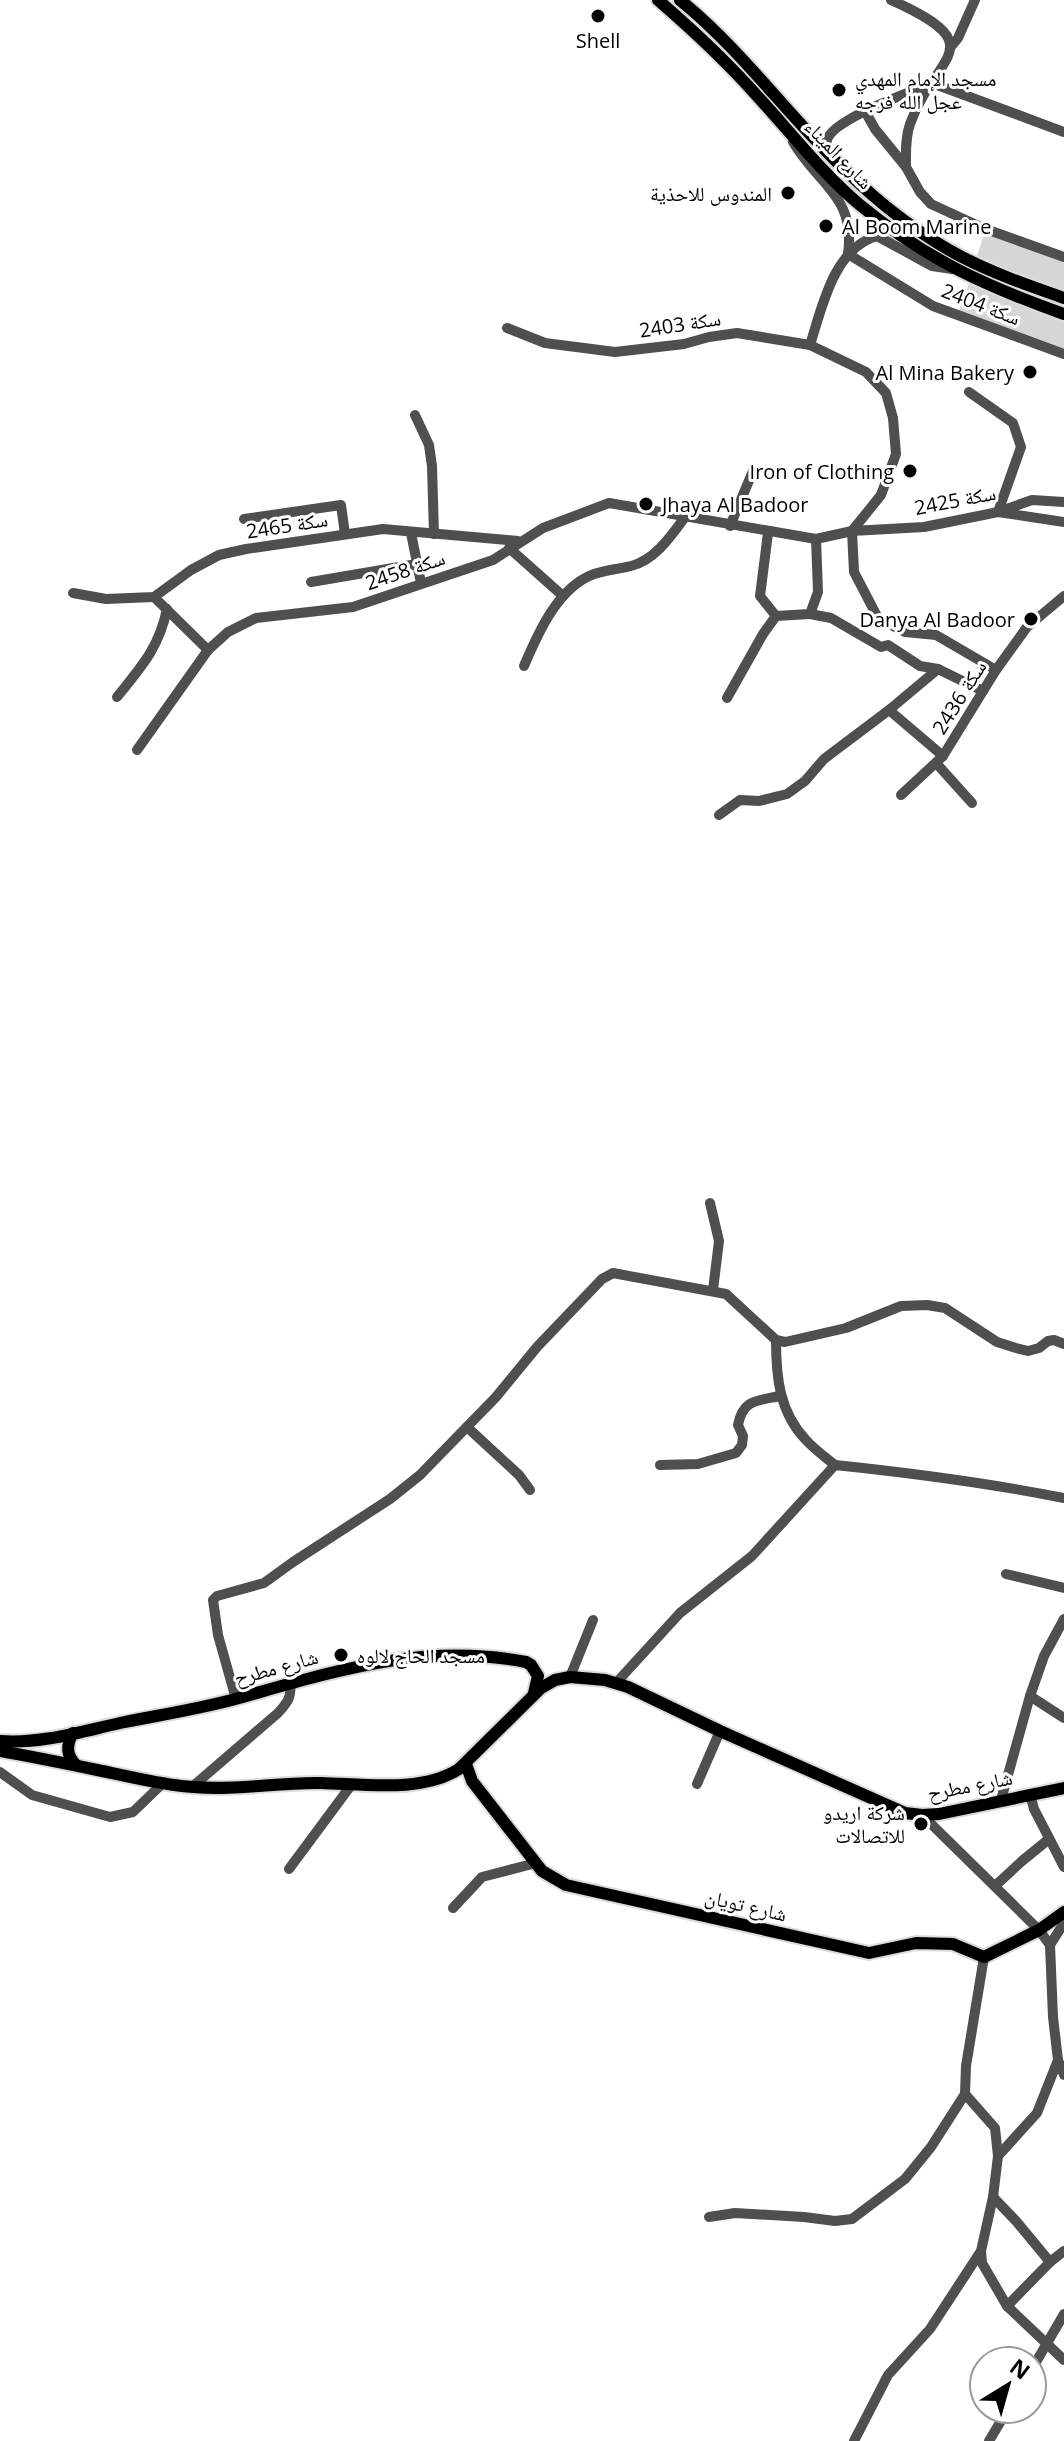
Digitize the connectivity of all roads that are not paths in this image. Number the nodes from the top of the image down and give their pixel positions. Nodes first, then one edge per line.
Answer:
1 (658, 0) edge
2 (680, 0) edge
3 (891, 0) edge
4 (975, 0) edge
5 (950, 48) junction
6 (932, 83) junction
7 (865, 111) junction
8 (782, 123) junction
9 (1064, 132) edge
10 (828, 153) junction
11 (906, 167) junction
12 (848, 254) junction
13 (1064, 257) edge
14 (952, 269) junction
15 (1064, 298) edge
16 (1064, 314) edge
17 (507, 328) dead end
18 (810, 345) junction
19 (1064, 354) edge
20 (969, 392) dead end
21 (415, 415) dead end
22 (753, 471) dead end
23 (1064, 502) edge
24 (998, 512) junction
25 (685, 517) junction
26 (244, 519) dead end
27 (1064, 522) edge
28 (730, 526) junction
29 (852, 531) junction
30 (411, 533) junction
31 (768, 533) junction
32 (345, 534) junction
33 (434, 534) junction
34 (816, 539) junction
35 (514, 545) junction
36 (417, 564) junction
37 (311, 582) dead end
38 (421, 583) junction
39 (73, 593) dead end
40 (563, 596) junction
41 (1064, 596) edge
42 (154, 597) junction
43 (167, 609) junction
44 (810, 614) junction
45 (776, 616) junction
46 (208, 650) junction
47 (524, 666) dead end
48 (938, 669) junction
49 (996, 670) junction
50 (983, 691) junction
51 (117, 697) dead end
52 (727, 698) dead end
53 (889, 710) junction
54 (137, 750) dead end
55 (940, 760) junction
56 (901, 795) dead end
57 (972, 803) dead end
58 (719, 815) dead end
59 (710, 1203) dead end
60 (713, 1290) junction
61 (776, 1340) junction
62 (1064, 1344) edge
63 (780, 1396) junction
64 (467, 1427) junction
65 (660, 1465) dead end
66 (835, 1465) junction
67 (530, 1490) dead end
68 (1064, 1498) edge
69 (1006, 1574) dead end
70 (1064, 1588) edge
71 (1064, 1619) edge
72 (593, 1620) dead end
73 (570, 1677) junction
74 (290, 1682) junction
75 (616, 1683) junction
76 (533, 1695) junction
77 (1030, 1696) junction
78 (236, 1699) junction
79 (1064, 1718) edge
80 (720, 1731) junction
81 (73, 1733) junction
82 (0, 1741) edge
83 (0, 1751) edge
84 (466, 1764) junction
85 (76, 1765) junction
86 (0, 1772) edge
87 (162, 1784) junction
88 (352, 1784) junction
89 (697, 1784) dead end
90 (192, 1787) junction
91 (1064, 1788) edge
92 (1030, 1794) junction
93 (1001, 1800) junction
94 (922, 1815) junction
95 (1049, 1839) junction
96 (536, 1863) junction
97 (1064, 1867) edge
98 (289, 1869) dead end
99 (995, 1886) junction
100 (453, 1908) dead end
101 (1064, 1912) edge
102 (1064, 1923) edge
103 (1039, 1930) junction
104 (1050, 1945) junction
105 (984, 1957) junction
106 (1058, 2060) junction
107 (1064, 2075) edge
108 (965, 2094) junction
109 (998, 2156) junction
110 (993, 2197) junction
111 (709, 2217) dead end
112 (981, 2251) junction
113 (1064, 2251) edge
114 (1050, 2262) junction
115 (1007, 2306) junction
116 (1064, 2314) edge
117 (1048, 2343) junction
118 (1064, 2360) edge
119 (854, 2441) edge

1 - 8 main road, شارع الميناء
2 - 10 main road, شارع الميناء
3 - 5 street
4 - 5 street
5 - 6 street
6 - 7 street
6 - 9 street
6 - 11 street
7 - 10 street
7 - 11 street
8 - 12 street
8 - 14 main road, شارع الميناء
10 - 15 main road, شارع الميناء
11 - 13 street
12 - 14 street
12 - 18 street
12 - 19 street, سكة 2404
14 - 16 main road, شارع الميناء
17 - 18 street, سكة 2403
18 - 29 street, سكة 2403
20 - 24 street
21 - 33 street
22 - 28 street
23 - 24 street, سكة 2425
24 - 27 street
24 - 29 street, سكة 2425
25 - 28 street, سكة 2458
25 - 35 street, سكة 2458
25 - 40 street
26 - 32 street
28 - 31 street, سكة 2458
29 - 34 street, سكة 2458
29 - 49 street
30 - 32 street, سكة 2465
30 - 33 street, سكة 2465
30 - 36 street
31 - 34 street, سكة 2458
31 - 45 street
32 - 42 street, سكة 2465
33 - 35 street, سكة 2465
34 - 44 street
35 - 38 street, سكة 2458
35 - 40 street
36 - 37 street
36 - 38 street
38 - 46 street, سكة 2458
39 - 42 street
40 - 47 street
41 - 49 street, سكة 2436
42 - 43 street
43 - 46 street
43 - 51 street
44 - 45 street
44 - 48 street
45 - 52 street
46 - 54 street, سكة 2458
48 - 50 street
48 - 53 street
49 - 50 street, سكة 2436
50 - 55 street, سكة 2436
53 - 55 street, سكة 2436
53 - 58 street
55 - 56 street
55 - 57 street
59 - 60 street
60 - 61 street
60 - 64 street
61 - 62 street
61 - 63 street
63 - 65 street
63 - 66 street
64 - 67 street
64 - 78 street
66 - 68 street
66 - 75 street
69 - 70 street
71 - 77 street
72 - 73 street
73 - 75 main road, شارع مطرح
73 - 76 main road
74 - 76 main road, شارع مطرح
74 - 78 main road, شارع مطرح
74 - 90 street
75 - 80 main road, شارع مطرح
76 - 84 main road
77 - 79 street
77 - 93 street
78 - 81 main road, شارع مطرح
80 - 89 street
80 - 94 main road, شارع مطرح
81 - 82 main road, شارع مطرح
81 - 85 main road
83 - 85 main road
84 - 88 main road
84 - 96 main road, شارع تويان
85 - 87 main road
86 - 87 street
87 - 90 main road
88 - 90 main road
88 - 98 street
91 - 92 main road, شارع مطرح
92 - 93 main road, شارع مطرح
92 - 95 street
93 - 94 main road, شارع مطرح
94 - 99 street
95 - 97 street
95 - 99 street
96 - 100 street
96 - 105 main road, شارع تويان
99 - 103 street
101 - 103 main road
102 - 104 street
103 - 104 street
103 - 105 main road
104 - 106 street
105 - 108 street
106 - 107 street
106 - 109 street
108 - 109 street
108 - 111 street
109 - 110 street
110 - 112 street
110 - 114 street
112 - 115 street
112 - 119 street
113 - 114 street
114 - 115 street
115 - 117 street
116 - 117 street
117 - 118 street

